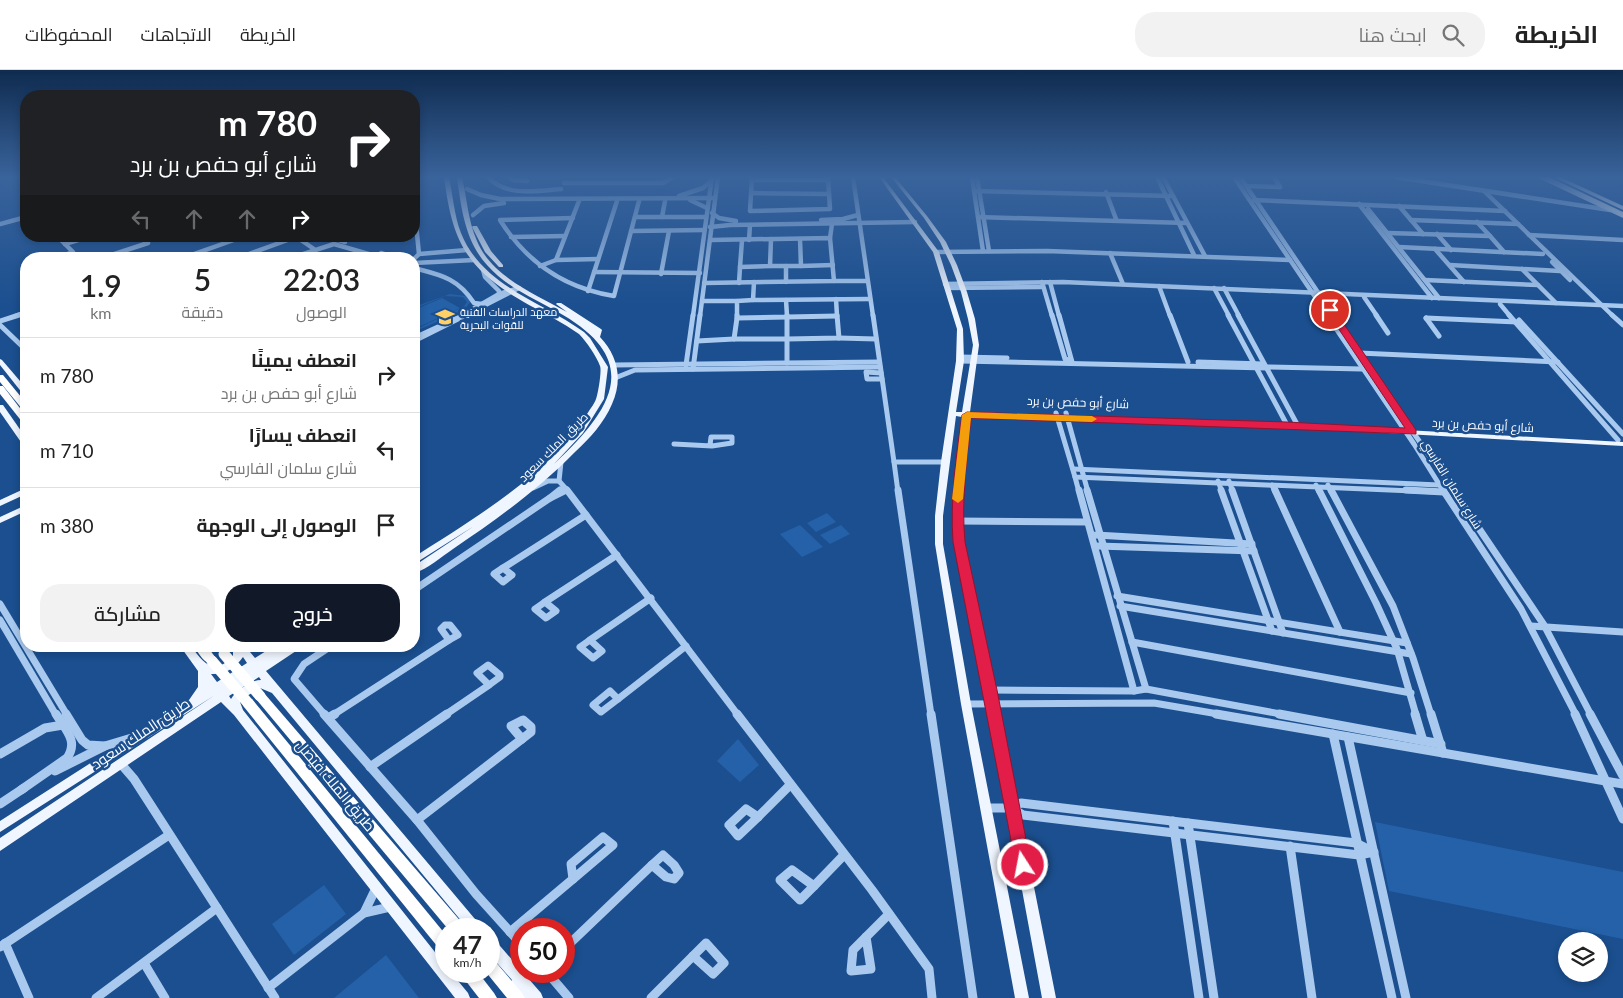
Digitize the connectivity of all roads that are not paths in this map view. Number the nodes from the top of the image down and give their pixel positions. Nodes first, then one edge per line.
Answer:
1 (456, 220) edge
2 (468, 220) edge
3 (474, 220) edge
4 (500, 220) edge
5 (572, 220) edge
6 (610, 220) edge
7 (634, 220) edge
8 (705, 220) edge
9 (711, 220) edge
10 (728, 220) edge
11 (770, 220) edge
12 (859, 220) edge
13 (926, 220) edge
14 (981, 220) edge
15 (1138, 220) edge
16 (1265, 220) edge
17 (1267, 220) edge
18 (1374, 220) edge
19 (1376, 220) edge
20 (1411, 220) edge
21 (1421, 220) edge
22 (1508, 220) edge
23 (1514, 220) edge
24 (1179, 221) junction
25 (1187, 221) joint
26 (915, 222) joint
27 (1477, 222) junction
28 (832, 224) junction
29 (859, 224) junction
30 (1512, 224) junction
31 (1518, 224) junction
32 (750, 225) junction
33 (710, 227) junction
34 (669, 230) junction
35 (704, 230) junction
36 (631, 231) junction
37 (1388, 233) junction
38 (1423, 234) junction
39 (1437, 234) junction
40 (1529, 235) junction
41 (566, 236) junction
42 (1490, 236) junction
43 (511, 237) junction
44 (830, 238) junction
45 (771, 239) junction
46 (800, 239) junction
47 (710, 240) junction
48 (742, 240) junction
49 (749, 240) junction
50 (1623, 240) edge
51 (64, 242) edge
52 (73, 242) edge
53 (151, 242) joint
54 (228, 242) edge
55 (282, 242) edge
56 (304, 242) edge
57 (345, 242) edge
58 (67, 244) junction
59 (1399, 247) junction
60 (314, 249) junction
61 (1435, 249) junction
62 (467, 250) junction
63 (935, 250) junction
64 (948, 250) junction
65 (986, 250) junction
66 (1451, 250) junction
67 (1283, 251) junction
68 (74, 252) edge
69 (120, 252) edge
70 (123, 252) edge
71 (200, 252) edge
72 (254, 252) edge
73 (306, 252) edge
74 (365, 252) edge
75 (377, 252) edge
76 (1504, 252) junction
77 (1110, 253) junction
78 (420, 254) edge
79 (1194, 254) junction
80 (1204, 254) junction
81 (1543, 254) junction
82 (598, 259) junction
83 (474, 260) junction
84 (556, 260) junction
85 (1290, 260) junction
86 (420, 262) edge
87 (833, 265) junction
88 (1450, 265) junction
89 (540, 266) junction
90 (740, 266) junction
91 (770, 266) junction
92 (786, 266) junction
93 (801, 266) junction
94 (1522, 268) junction
95 (420, 270) edge
96 (482, 270) junction
97 (1560, 270) junction
98 (594, 272) junction
99 (620, 273) junction
100 (700, 273) junction
101 (661, 274) junction
102 (1425, 280) junction
103 (834, 281) junction
104 (867, 281) junction
105 (754, 282) junction
106 (786, 282) junction
107 (1464, 282) junction
108 (704, 283) junction
109 (739, 283) junction
110 (1043, 284) junction
111 (1050, 284) junction
112 (1123, 284) junction
113 (1538, 285) junction
114 (946, 286) junction
115 (961, 286) junction
116 (519, 288) junction
117 (1160, 288) junction
118 (1215, 289) junction
119 (1225, 290) junction
120 (510, 291) junction
121 (588, 291) junction
122 (1311, 293) junction
123 (499, 294) junction
124 (1320, 294) junction
125 (1364, 297) junction
126 (1435, 298) junction
127 (836, 299) junction
128 (870, 299) junction
129 (737, 300) junction
130 (753, 300) junction
131 (786, 300) junction
132 (702, 301) junction
133 (1556, 303) junction
134 (483, 304) junction
135 (1502, 304) junction
136 (1602, 306) junction
137 (1623, 308) edge
138 (20, 314) edge
139 (837, 316) junction
140 (787, 317) junction
141 (737, 318) junction
142 (0, 321) edge
143 (1518, 322) junction
144 (1623, 324) edge
145 (0, 325) edge
146 (1388, 333) dead end
147 (1439, 336) dead end
148 (420, 337) edge
149 (420, 337) edge
150 (597, 337) junction
151 (839, 338) junction
152 (734, 339) junction
153 (786, 339) junction
154 (876, 339) junction
155 (697, 342) junction
156 (20, 344) edge
157 (1359, 353) junction
158 (1405, 355) junction
159 (960, 359) junction
160 (974, 360) junction
161 (0, 361) edge
162 (1064, 361) junction
163 (1072, 361) junction
164 (1188, 362) junction
165 (1492, 362) dead end
166 (1550, 362) junction
167 (1558, 362) junction
168 (787, 363) junction
169 (869, 364) junction
170 (614, 365) junction
171 (686, 365) junction
172 (1256, 366) junction
173 (1265, 366) junction
174 (693, 367) junction
175 (1362, 369) junction
176 (879, 372) junction
177 (0, 377) edge
178 (615, 378) junction
179 (20, 385) edge
180 (0, 388) edge
181 (20, 401) edge
182 (0, 407) edge
183 (952, 411) junction
184 (967, 412) junction
185 (20, 413) edge
186 (3, 415) edge
187 (1057, 415) junction
188 (1067, 416) junction
189 (1286, 423) junction
190 (1297, 423) junction
191 (1407, 429) junction
192 (18, 431) joint
193 (20, 434) edge
194 (1622, 439) edge
195 (674, 444) dead end
196 (710, 445) dead end
197 (561, 462) junction
198 (894, 462) junction
199 (944, 462) junction
200 (1073, 468) junction
201 (1082, 469) junction
202 (1216, 475) junction
203 (1227, 475) junction
204 (1075, 477) junction
205 (1084, 477) junction
206 (1313, 479) junction
207 (1325, 480) junction
208 (559, 482) junction
209 (1219, 483) junction
210 (1230, 483) junction
211 (1272, 485) junction
212 (1439, 485) junction
213 (1317, 487) junction
214 (532, 488) junction
215 (1329, 488) junction
216 (566, 489) junction
217 (1444, 492) junction
218 (20, 494) edge
219 (0, 503) edge
220 (20, 511) edge
221 (586, 515) junction
222 (0, 520) edge
223 (957, 521) junction
224 (1087, 522) junction
225 (1091, 535) junction
226 (1099, 536) junction
227 (1241, 544) junction
228 (1252, 544) junction
229 (1098, 546) junction
230 (1243, 551) junction
231 (1254, 551) junction
232 (617, 554) junction
233 (420, 558) edge
234 (420, 566) edge
235 (503, 568) dead end
236 (420, 586) edge
237 (1117, 596) junction
238 (651, 598) junction
239 (545, 602) dead end
240 (0, 604) edge
241 (1120, 606) junction
242 (2, 619) edge
243 (1269, 620) junction
244 (1279, 622) junction
245 (1530, 626) junction
246 (1545, 627) junction
247 (1272, 631) junction
248 (1340, 632) junction
249 (1623, 632) edge
250 (1283, 633) junction
251 (449, 640) dead end
252 (590, 640) dead end
253 (1393, 641) junction
254 (1132, 642) junction
255 (1407, 643) junction
256 (20, 646) edge
257 (686, 646) junction
258 (20, 650) edge
259 (1398, 651) junction
260 (21, 652) edge
261 (24, 652) edge
262 (190, 652) edge
263 (205, 652) edge
264 (223, 652) edge
265 (238, 652) edge
266 (244, 652) edge
267 (247, 652) edge
268 (264, 652) edge
269 (273, 652) edge
270 (285, 652) edge
271 (289, 652) edge
272 (322, 652) edge
273 (1411, 654) junction
274 (200, 664) junction
275 (257, 667) junction
276 (489, 685) dead end
277 (1146, 689) junction
278 (990, 690) junction
279 (1134, 691) junction
280 (218, 692) junction
281 (276, 692) junction
282 (1410, 693) junction
283 (618, 699) dead end
284 (992, 703) junction
285 (966, 704) junction
286 (239, 707) junction
287 (187, 712) junction
288 (56, 713) junction
289 (328, 718) junction
290 (63, 725) junction
291 (45, 728) junction
292 (1334, 734) junction
293 (141, 735) junction
294 (1348, 737) junction
295 (522, 739) dead end
296 (1423, 740) junction
297 (1441, 744) junction
298 (105, 746) junction
299 (0, 754) edge
300 (1443, 754) junction
301 (121, 764) junction
302 (370, 766) junction
303 (1623, 775) edge
304 (1607, 782) junction
305 (1623, 784) edge
306 (790, 785) junction
307 (21, 790) junction
308 (0, 804) edge
309 (986, 808) junction
310 (1012, 808) junction
311 (758, 817) dead end
312 (417, 820) junction
313 (1623, 820) edge
314 (1173, 821) junction
315 (1188, 823) junction
316 (0, 828) edge
317 (1175, 833) junction
318 (169, 835) junction
319 (1190, 835) junction
320 (1356, 844) junction
321 (0, 845) edge
322 (1290, 846) junction
323 (1374, 852) junction
324 (844, 855) junction
325 (1359, 855) junction
326 (652, 865) dead end
327 (573, 879) junction
328 (814, 886) dead end
329 (376, 888) junction
330 (390, 907) junction
331 (217, 908) junction
332 (364, 913) junction
333 (889, 914) junction
334 (449, 918) edge
335 (467, 918) edge
336 (527, 918) edge
337 (510, 932) edge
338 (435, 933) edge
339 (866, 937) dead end
340 (575, 938) edge
341 (3, 945) edge
342 (692, 956) dead end
343 (500, 957) edge
344 (500, 959) edge
345 (144, 963) junction
346 (500, 978) edge
347 (477, 983) edge
348 (556, 983) edge
349 (268, 988) junction
350 (107, 995) edge
351 (29, 998) edge
352 (96, 998) edge
353 (164, 998) edge
354 (274, 998) edge
355 (463, 998) edge
356 (489, 998) edge
357 (516, 998) edge
358 (526, 998) edge
359 (536, 998) edge
360 (569, 998) edge
361 (651, 998) edge
362 (932, 998) edge
363 (973, 998) edge
364 (1022, 998) edge
365 (1049, 998) edge
366 (1199, 998) edge
367 (1214, 998) edge
368 (1312, 998) edge
369 (1392, 998) edge
370 (1406, 998) edge

1 - 62 main road, طريق الملك سعود
2 - 116 main road, طريق الملك سعود
3 - 150 main road
4 - 43 street
5 - 41 street
6 - 82 street
7 - 36 street
8 - 35 street
9 - 33 street
10 - 11 street
12 - 29 street
13 - 64 main road
14 - 65 street
15 - 24 street
16 - 67 street, شارع سلمان الفارسي
17 - 124 street, شارع سلمان الفارسي
18 - 126 street
19 - 37 street
20 - 38 street
21 - 27 street
22 - 30 street
23 - 31 street
24 - 25 street
24 - 79 street
25 - 80 street
26 - 29 street
26 - 63 main road
27 - 30 street
27 - 42 street
28 - 29 street
28 - 32 street
28 - 44 street
29 - 104 street
30 - 31 street
30 - 81 street
31 - 40 street
32 - 33 street
32 - 49 street
33 - 47 street
34 - 35 street
34 - 36 street
34 - 101 street
35 - 100 street
36 - 99 street
37 - 38 street
37 - 59 street
38 - 39 street
39 - 42 street
39 - 66 street
40 - 50 street
40 - 136 street
41 - 43 street
41 - 84 street
42 - 76 street
43 - 89 street
44 - 46 street
44 - 87 street
45 - 46 street
45 - 49 street
45 - 91 street
46 - 93 street
47 - 48 street
47 - 108 street
48 - 49 street
48 - 90 street
51 - 58 street
52 - 58 street
53 - 69 street
53 - 70 street
54 - 71 street
55 - 72 street
56 - 60 street
57 - 75 street
58 - 68 street
59 - 61 street
59 - 102 street
60 - 73 street
60 - 74 street
61 - 66 street
61 - 88 street
62 - 78 street
62 - 83 main road, طريق الملك سعود
63 - 64 street
63 - 114 main road
64 - 65 street
64 - 115 main road
65 - 77 street
65 - 79 street
66 - 76 street
67 - 80 street
67 - 85 street, شارع سلمان الفارسي
76 - 81 street
77 - 79 street
77 - 112 street
79 - 80 street
80 - 85 street
81 - 97 street
82 - 84 street
82 - 98 street
83 - 86 street
83 - 96 main road, طريق الملك سعود
84 - 89 street
85 - 122 street, شارع سلمان الفارسي
87 - 93 street
87 - 103 street
88 - 94 street
88 - 107 street
89 - 121 street
90 - 91 street
90 - 109 street
91 - 92 street
92 - 93 street
92 - 106 street
94 - 97 street
94 - 113 street
95 - 134 street
96 - 120 main road, طريق الملك سعود
96 - 123 street
97 - 136 street
98 - 99 street
98 - 121 street
99 - 101 street
99 - 121 street
100 - 101 street
100 - 171 street
102 - 107 street
102 - 126 street
103 - 104 street
103 - 106 street
104 - 128 street
105 - 106 street
105 - 109 street
105 - 130 street
107 - 113 street
108 - 109 street
108 - 132 street
110 - 111 street
110 - 115 street
110 - 162 street
111 - 112 street
111 - 117 street
111 - 163 street
112 - 117 street
113 - 133 street
114 - 115 street
114 - 159 main road
115 - 160 main road
116 - 120 street
116 - 150 main road, طريق الملك سعود
117 - 118 street
117 - 164 street
118 - 119 street
118 - 172 street
119 - 122 street
119 - 173 street
120 - 123 street
120 - 149 street
120 - 233 main road, طريق الملك سعود
122 - 124 street
122 - 175 street, شارع سلمان الفارسي
123 - 134 street
124 - 125 street
124 - 126 street
124 - 157 street, شارع سلمان الفارسي
125 - 126 street
125 - 146 street
126 - 133 street
126 - 135 street
127 - 128 street
127 - 131 street
127 - 139 street
128 - 154 street
129 - 130 street
129 - 132 street
129 - 141 street
130 - 131 street
131 - 140 street
132 - 155 street
133 - 136 street
134 - 148 street
135 - 136 street
135 - 143 street
136 - 137 street
136 - 144 street
138 - 142 street
139 - 140 street
139 - 151 street
140 - 141 street
140 - 153 street
141 - 152 street
143 - 147 street
143 - 166 street
143 - 167 street
145 - 156 street
150 - 170 main road, طريق الملك سعود
151 - 153 street
151 - 154 street
152 - 153 street
152 - 155 street
153 - 168 street
154 - 176 street
155 - 174 street
157 - 158 street
157 - 191 street, شارع سلمان الفارسي
158 - 165 street
158 - 166 street
159 - 160 street
159 - 183 main road
160 - 162 street
160 - 184 main road
161 - 179 main road
162 - 163 street
163 - 164 street
163 - 172 street
164 - 172 street
166 - 167 street
166 - 194 street
167 - 194 street
168 - 169 street
168 - 174 street
169 - 174 street
169 - 176 street
170 - 171 street
170 - 178 main road, طريق الملك سعود
171 - 174 street
172 - 173 street
172 - 189 street
173 - 175 street
173 - 190 street
174 - 178 street
175 - 191 street, شارع سلمان الفارسي
176 - 198 street
177 - 181 highway
178 - 197 main road, طريق الملك سعود
180 - 185 highway
182 - 186 main road
183 - 184 main road, شارع أبو حفص بن برد
183 - 199 main road
184 - 187 main road, شارع أبو حفص بن برد
184 - 223 main road
186 - 192 main road
187 - 188 main road, شارع أبو حفص بن برد
187 - 200 street
188 - 189 main road, شارع أبو حفص بن برد
188 - 201 street
189 - 190 main road, شارع أبو حفص بن برد
190 - 191 main road, شارع أبو حفص بن برد
191 - 194 main road, شارع أبو حفص بن برد
191 - 212 street, شارع سلمان الفارسي
191 - 246 street, شارع سلمان الفارسي
192 - 193 main road
195 - 196 street
197 - 208 street
197 - 214 main road, طريق الملك سعود
198 - 199 street
198 - 363 street
199 - 285 main road
200 - 201 street
200 - 204 street
201 - 202 street
201 - 205 street
202 - 203 street
202 - 209 street
203 - 206 street
203 - 210 street
204 - 205 street
204 - 224 street
205 - 209 street
205 - 226 street
206 - 207 street
206 - 213 street
206 - 215 street
207 - 212 street
207 - 215 street
208 - 214 street
208 - 216 street
209 - 210 street
209 - 227 street
210 - 211 street
210 - 228 street
211 - 213 street
211 - 248 street
212 - 217 street, شارع سلمان الفارسي
213 - 215 street
213 - 253 street
214 - 234 main road, طريق الملك سعود
215 - 217 street
215 - 255 street
216 - 221 street
216 - 236 street
217 - 245 street, شارع سلمان الفارسي
218 - 219 main road
220 - 222 main road
221 - 232 street
221 - 235 street
223 - 224 street
223 - 278 main road
224 - 225 street
225 - 226 street
225 - 229 street
226 - 227 street
226 - 229 street
227 - 228 street
227 - 230 street
228 - 231 street
229 - 230 street
229 - 237 street
229 - 279 street
230 - 231 street
230 - 243 street
231 - 244 street
232 - 238 street
232 - 239 street
237 - 241 street
237 - 243 street
238 - 252 street
238 - 257 street
240 - 242 street
241 - 247 street
241 - 254 street
242 - 256 street
242 - 258 street
243 - 244 street
243 - 247 street
244 - 248 street
244 - 250 street
245 - 246 street
245 - 304 street, شارع سلمان الفارسي
246 - 249 street
246 - 303 street, شارع سلمان الفارسي
247 - 250 street
248 - 253 street
250 - 259 street
251 - 289 street
253 - 255 street
253 - 259 street
254 - 277 street
254 - 282 street
255 - 273 street
257 - 283 street
257 - 306 street
259 - 273 street
259 - 282 street
260 - 288 street
261 - 298 street
262 - 274 main road
263 - 286 highway, طريق الملك فيصل, bridge
264 - 334 highway, طريق الملك فيصل, bridge
265 - 274 main road
266 - 275 main road
267 - 268 main road
269 - 275 main road, طريق الملك سعود
270 - 275 main road, طريق الملك سعود
271 - 281 main road
272 - 289 street
273 - 297 street
274 - 280 main road
274 - 287 main road
275 - 280 main road, طريق الملك سعود
275 - 281 main road
276 - 302 street
277 - 279 street
277 - 296 street
278 - 279 street
278 - 284 main road
280 - 286 main road
280 - 287 main road, طريق الملك سعود
281 - 286 main road
281 - 335 main road
282 - 296 street
284 - 285 street
284 - 292 street
284 - 310 main road
285 - 309 main road
286 - 287 main road
286 - 329 main road
286 - 338 highway, طريق الملك فيصل
287 - 293 main road, طريق الملك سعود
287 - 301 main road, طريق الملك سعود
288 - 290 street
288 - 291 street
289 - 302 street
290 - 291 street
290 - 307 street
291 - 299 street
292 - 294 street
292 - 320 street
293 - 298 street
293 - 316 main road, طريق الملك سعود
294 - 300 street
294 - 323 street
295 - 312 street
296 - 297 street
297 - 300 street
298 - 307 street
300 - 304 street
301 - 318 street
301 - 321 main road, طريق الملك سعود
302 - 312 street
304 - 305 street
304 - 313 street, شارع سلمان الفارسي
306 - 311 street
306 - 324 street
307 - 308 street
309 - 310 street
309 - 364 main road
310 - 314 street
310 - 317 street
310 - 365 main road
312 - 337 street
314 - 315 street
314 - 317 street
315 - 319 street
315 - 320 street
317 - 319 street
317 - 366 street
318 - 331 street
318 - 341 street
319 - 322 street
319 - 367 street
320 - 323 street
320 - 325 street
322 - 325 street
322 - 368 street
323 - 325 street
323 - 370 street
324 - 328 street
324 - 333 street
325 - 369 street
326 - 340 street
327 - 327 street
327 - 336 street
329 - 330 main road
329 - 332 street
330 - 332 street
330 - 355 main road
331 - 345 street
331 - 349 street
332 - 349 street
333 - 339 street
333 - 362 street
341 - 351 street
342 - 361 street
343 - 359 main road
344 - 358 main road
345 - 350 street
345 - 353 street
346 - 357 highway
347 - 356 highway
348 - 360 street
349 - 354 street
350 - 352 street

